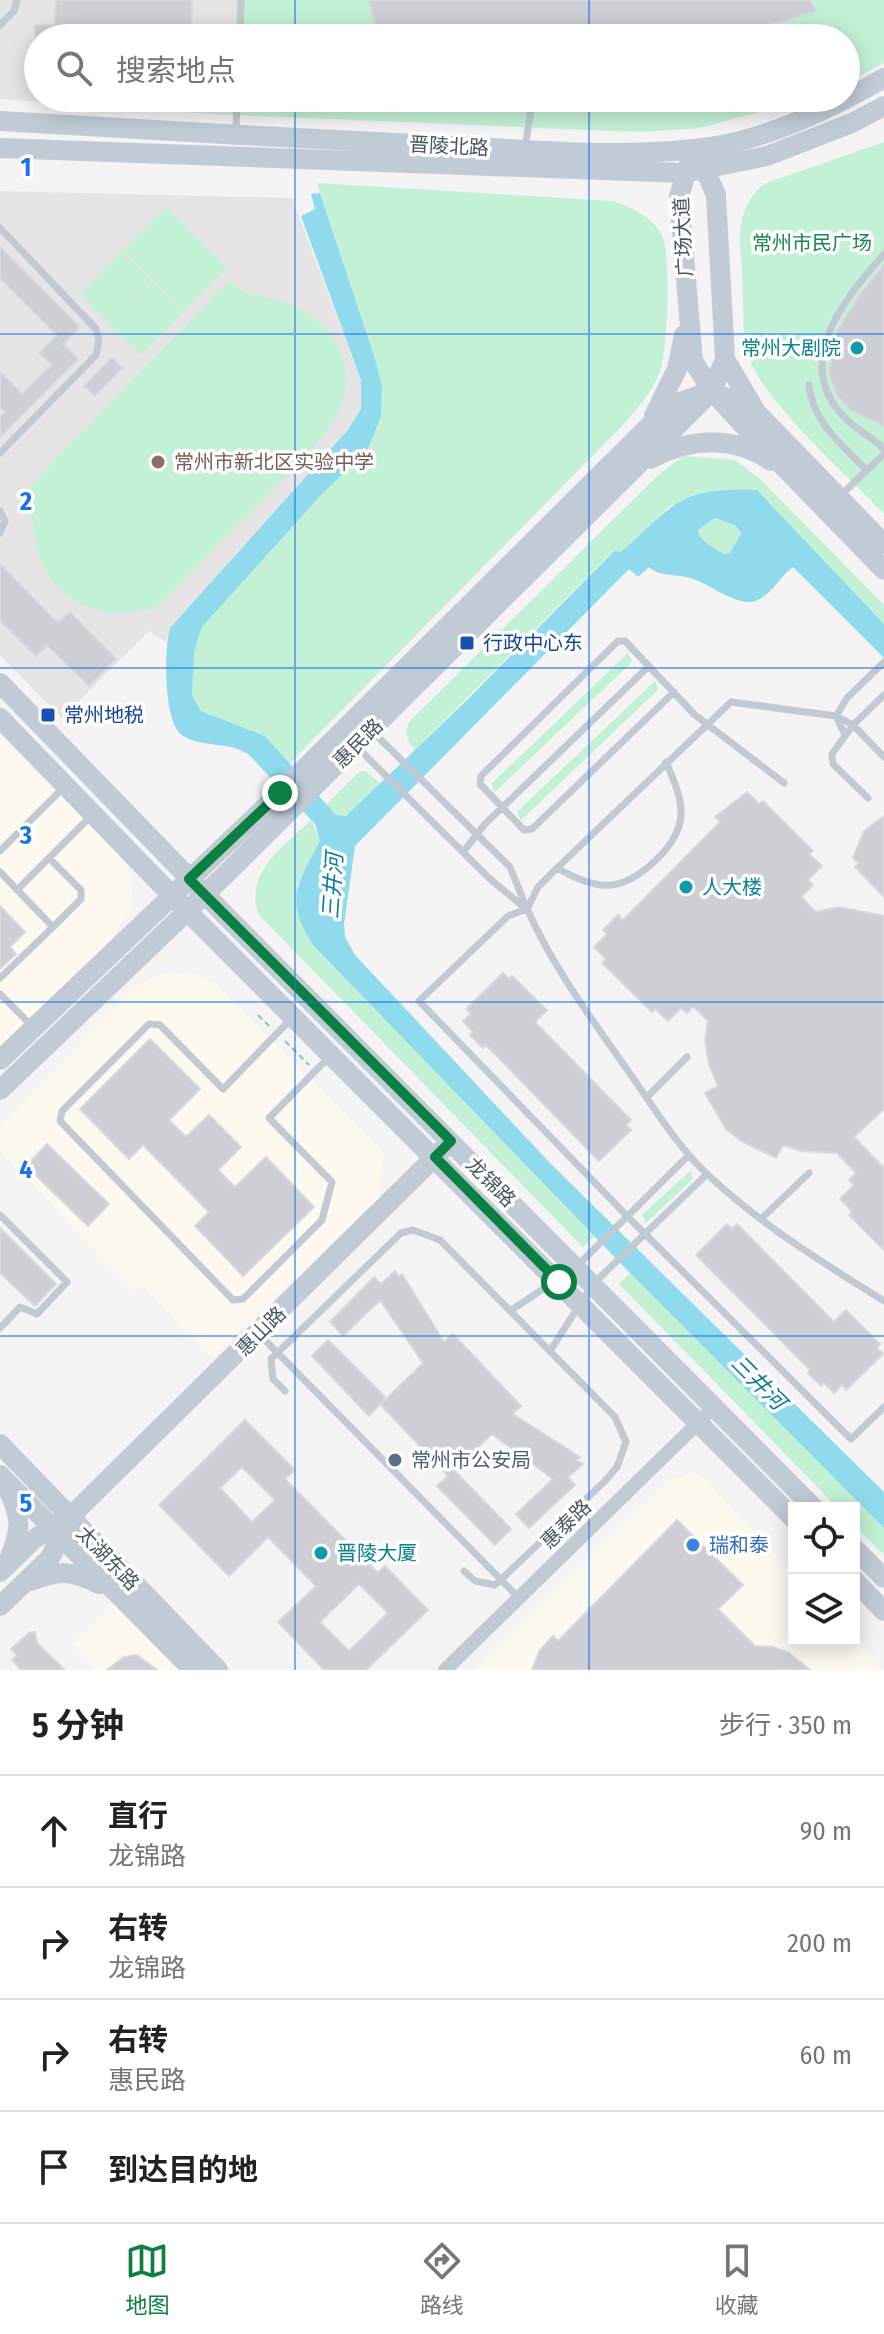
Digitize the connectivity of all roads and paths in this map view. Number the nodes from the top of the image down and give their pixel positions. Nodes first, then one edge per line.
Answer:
1 (17, 0) edge
2 (241, 0) edge
3 (240, 24) edge
4 (0, 25) edge
5 (884, 78) edge
6 (860, 92) edge
7 (884, 106) edge
8 (237, 112) edge
9 (531, 112) edge
10 (818, 112) edge
11 (0, 121) edge
12 (236, 135) junction
13 (0, 148) edge
14 (695, 148) junction
15 (525, 149) junction
16 (704, 168) junction
17 (684, 173) junction
18 (0, 228) edge
19 (682, 236) junction
20 (717, 236) junction
21 (884, 254) edge
22 (688, 307) junction
23 (725, 359) junction
24 (809, 385) dead end
25 (712, 391) junction
26 (756, 412) junction
27 (649, 426) junction
28 (884, 452) edge
29 (0, 453) edge
30 (632, 469) junction
31 (866, 470) junction
32 (789, 473) junction
33 (838, 498) junction
34 (0, 511) edge
35 (0, 533) edge
36 (884, 544) edge
37 (884, 570) edge
38 (883, 663) edge
39 (649, 666) junction
40 (0, 683) edge
41 (674, 692) junction
42 (884, 695) edge
43 (836, 716) junction
44 (0, 718) edge
45 (705, 724) junction
46 (853, 725) junction
47 (371, 730) junction
48 (845, 735) junction
49 (356, 745) junction
50 (884, 757) edge
51 (666, 762) junction
52 (309, 778) junction
53 (784, 783) dead end
54 (65, 785) junction
55 (868, 798) dead end
56 (287, 800) junction
57 (502, 807) junction
58 (93, 814) junction
59 (479, 836) junction
60 (0, 851) edge
61 (463, 852) junction
62 (49, 858) junction
63 (557, 868) junction
64 (0, 872) edge
65 (189, 879) junction
66 (17, 890) junction
67 (204, 894) junction
68 (171, 895) junction
69 (527, 909) junction
70 (186, 910) junction
71 (53, 927) junction
72 (0, 978) edge
73 (0, 994) edge
74 (258, 1015) dead end
75 (294, 1017) junction
76 (33, 1028) junction
77 (277, 1034) junction
78 (332, 1054) junction
79 (687, 1057) dead end
80 (0, 1060) edge
81 (315, 1071) junction
82 (0, 1090) edge
83 (647, 1097) junction
84 (451, 1141) junction
85 (689, 1155) junction
86 (435, 1157) junction
87 (809, 1173) dead end
88 (707, 1174) junction
89 (0, 1215) edge
90 (628, 1217) junction
91 (762, 1218) junction
92 (645, 1234) junction
93 (576, 1267) junction
94 (559, 1282) junction
95 (593, 1284) junction
96 (579, 1301) junction
97 (884, 1301) edge
98 (510, 1311) junction
99 (0, 1328) edge
100 (259, 1333) junction
101 (550, 1351) junction
102 (278, 1352) junction
103 (285, 1391) dead end
104 (884, 1407) edge
105 (706, 1415) junction
106 (0, 1444) edge
107 (2, 1476) edge
108 (807, 1502) edge
109 (788, 1512) edge
110 (61, 1528) junction
111 (860, 1554) edge
112 (3, 1570) edge
113 (464, 1571) dead end
114 (884, 1578) edge
115 (501, 1579) junction
116 (23, 1584) junction
117 (860, 1586) edge
118 (113, 1591) junction
119 (519, 1598) junction
120 (0, 1606) edge
121 (884, 1611) edge
122 (193, 1670) edge
123 (218, 1670) edge
124 (445, 1670) edge

1 - 4 lane
2 - 3 lane
5 - 6 main road, 晋陵北路
7 - 16 main road, 晋陵北路
8 - 12 lane
9 - 15 lane
10 - 14 main road, 晋陵北路
11 - 12 main road, 晋陵北路
12 - 15 main road, 晋陵北路
13 - 17 main road, 晋陵北路
14 - 15 main road, 晋陵北路
14 - 16 main road, 广场大道
14 - 17 main road, 广场大道
16 - 17 main road, 晋陵北路
16 - 20 main road, 广场大道
17 - 19 main road, 广场大道
18 - 29 lane
19 - 20 main road
19 - 22 main road, 广场大道
20 - 23 main road, 广场大道
21 - 28 lane
22 - 25 main road, 广场大道
22 - 27 main road
23 - 25 main road, 惠民路
23 - 26 main road, 广场大道
24 - 31 lane
25 - 26 main road
25 - 27 main road, 惠民路
25 - 30 main road, 惠民路
25 - 32 main road, 广场大道
26 - 33 main road, 广场大道
27 - 52 main road, 惠民路
28 - 31 lane
30 - 32 main road
30 - 47 main road, 惠民路
31 - 33 lane
32 - 37 main road, 广场大道
33 - 36 main road, 广场大道
34 - 35 lane
38 - 43 lane
39 - 41 lane
39 - 57 lane
39 - 57 lane
40 - 65 main road, 龙锦路
41 - 45 lane
41 - 57 lane
42 - 46 lane
43 - 45 lane
43 - 46 lane
43 - 48 lane
44 - 54 main road, 龙锦路
45 - 51 lane
45 - 53 lane
46 - 48 lane
46 - 50 lane
47 - 49 main road, 惠民路
47 - 59 lane
48 - 55 lane
49 - 52 main road, 惠民路
49 - 61 lane
51 - 63 lane
51 - 63 lane
52 - 56 main road, 惠民路
54 - 58 main road, 龙锦路
54 - 60 lane
56 - 65 main road, 惠民路
56 - 67 main road, 惠民路
57 - 59 lane
58 - 62 lane
58 - 68 main road, 龙锦路
59 - 61 lane
59 - 69 lane
61 - 69 lane
62 - 66 lane
62 - 71 lane
63 - 69 lane
64 - 66 lane
65 - 67 main road, 龙锦路
65 - 68 main road, 惠民路
66 - 71 lane
67 - 70 main road, 惠民路
67 - 84 main road, 龙锦路
68 - 70 main road, 龙锦路
68 - 76 main road, 惠民路
69 - 83 lane
69 - 90 lane
70 - 75 main road, 龙锦路
70 - 82 main road, 惠民路
71 - 72 lane
73 - 76 lane
74 - 77 path
75 - 77 lane
75 - 78 main road, 龙锦路
76 - 80 main road, 惠民路
77 - 81 path
77 - 81 lane
78 - 81 lane
78 - 86 main road, 龙锦路
79 - 83 lane
83 - 85 lane
84 - 86 main road, 惠山路
84 - 93 main road, 龙锦路
85 - 88 lane
85 - 90 lane
86 - 94 main road, 龙锦路
86 - 100 main road, 惠山路
87 - 91 lane
88 - 91 lane
88 - 92 lane
89 - 99 lane
90 - 92 lane
90 - 93 lane
91 - 97 lane
92 - 95 lane
92 - 104 lane
93 - 94 lane
93 - 95 main road, 龙锦路
94 - 96 main road, 龙锦路
94 - 98 lane
95 - 96 lane
95 - 105 main road, 龙锦路
96 - 101 lane
96 - 105 main road, 龙锦路
98 - 101 lane
98 - 102 lane
100 - 102 lane
100 - 110 main road, 惠山路
101 - 115 lane
102 - 103 lane
102 - 115 lane
105 - 108 main road, 龙锦路
105 - 109 main road, 龙锦路
105 - 119 street, 惠泰路
106 - 110 main road, 太湖东路
107 - 110 main road, 太湖东路
107 - 112 main road
110 - 112 main road, 惠山路
110 - 116 main road, 惠山路
110 - 118 main road, 太湖东路
110 - 123 main road, 太湖东路
111 - 114 main road
113 - 115 lane
115 - 119 lane
116 - 118 main road
116 - 120 main road, 惠山路
117 - 121 main road
118 - 122 main road, 太湖东路
119 - 124 street, 惠泰路

